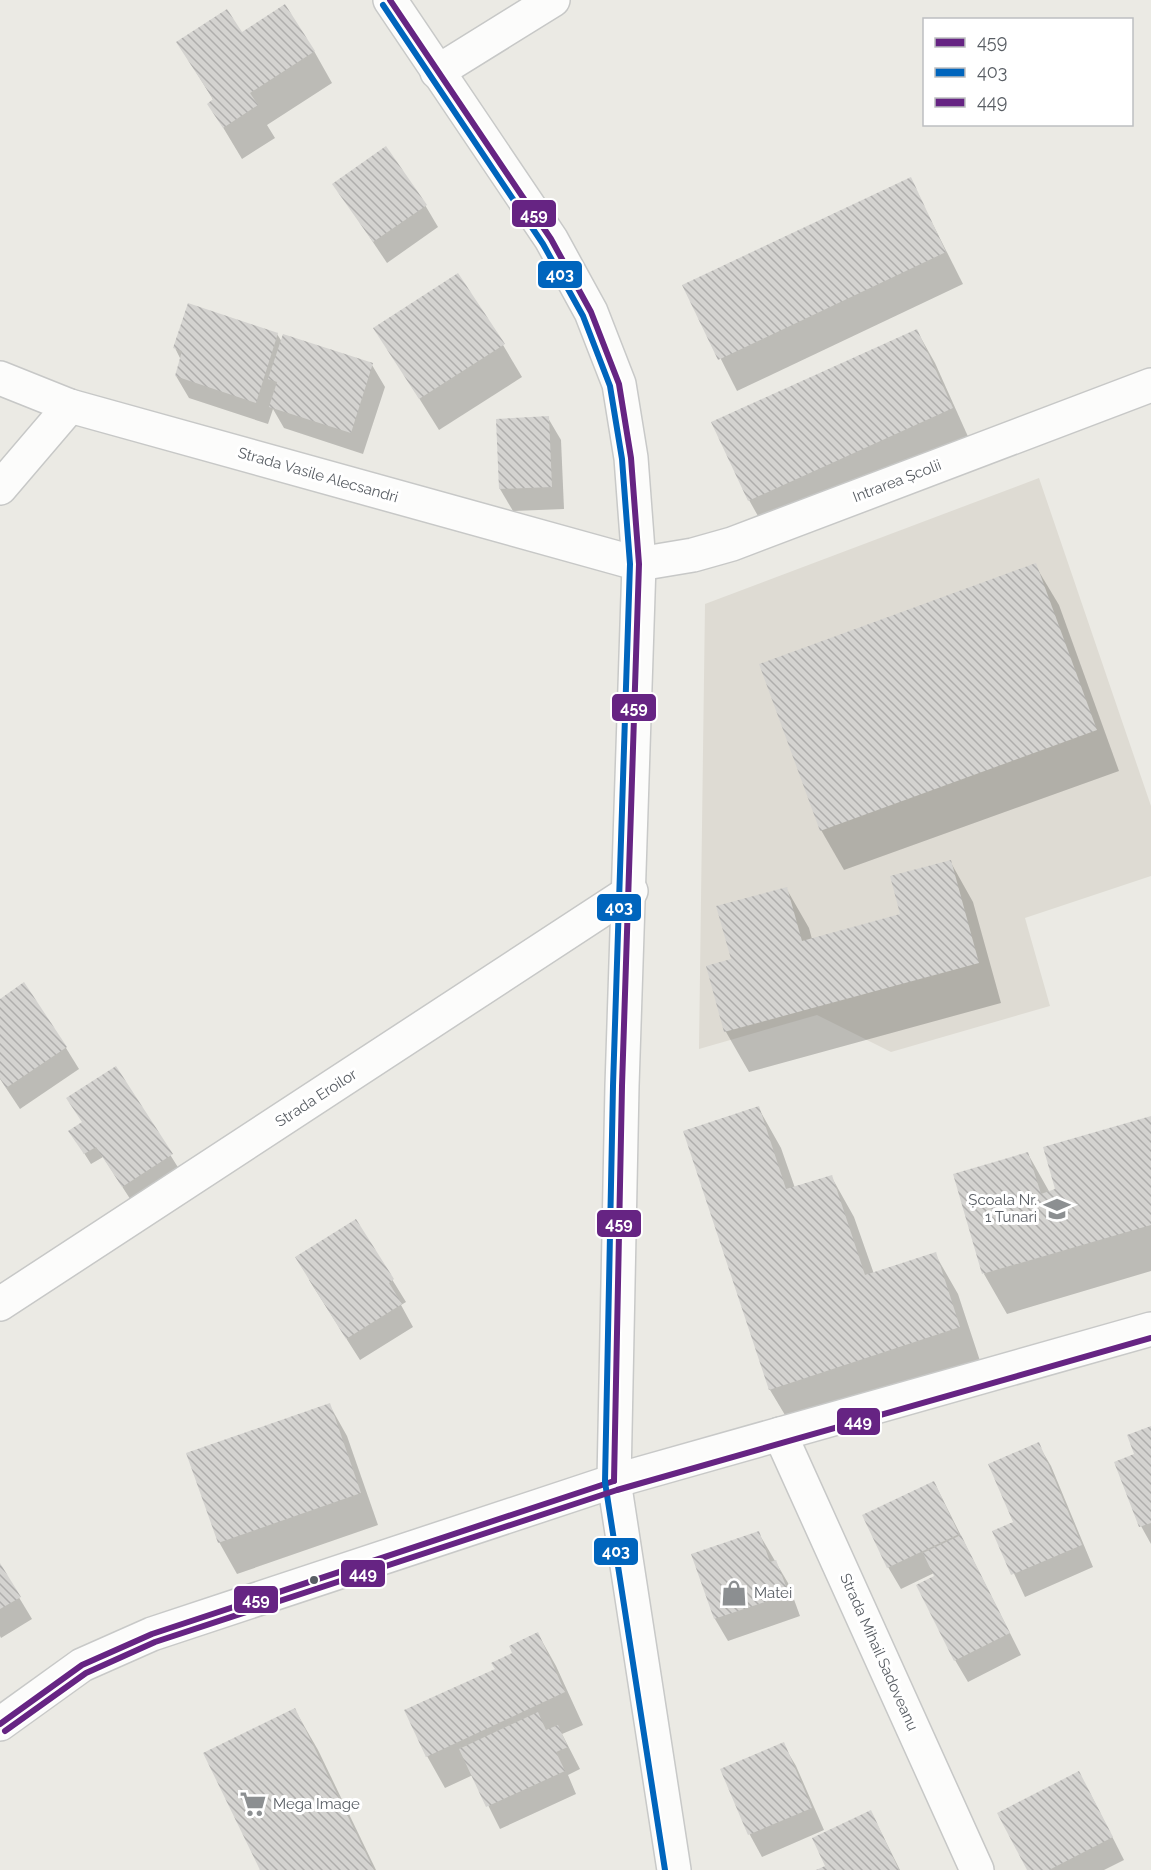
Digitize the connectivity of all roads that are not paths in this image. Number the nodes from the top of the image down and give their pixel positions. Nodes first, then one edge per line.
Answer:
1 (390, 0) edge
2 (553, 0) edge
3 (437, 72) junction
4 (0, 378) edge
5 (1151, 385) edge
6 (70, 406) junction
7 (0, 488) edge
8 (639, 564) junction
9 (631, 891) junction
10 (0, 1304) edge
11 (1151, 1329) edge
12 (780, 1434) junction
13 (614, 1481) junction
14 (0, 1724) edge
15 (674, 1870) edge
16 (977, 1870) edge

1 - 3 main road
2 - 3 main road
3 - 8 main road
4 - 6 main road, Strada Vasile Alecsandri
5 - 8 main road, Intrarea Școlii
6 - 7 main road
6 - 8 main road, Strada Vasile Alecsandri
8 - 9 main road
9 - 10 main road, Strada Eroilor
9 - 13 main road
11 - 12 main road
12 - 13 main road
12 - 16 main road, Strada Mihail Sadoveanu
13 - 14 main road
13 - 15 main road

